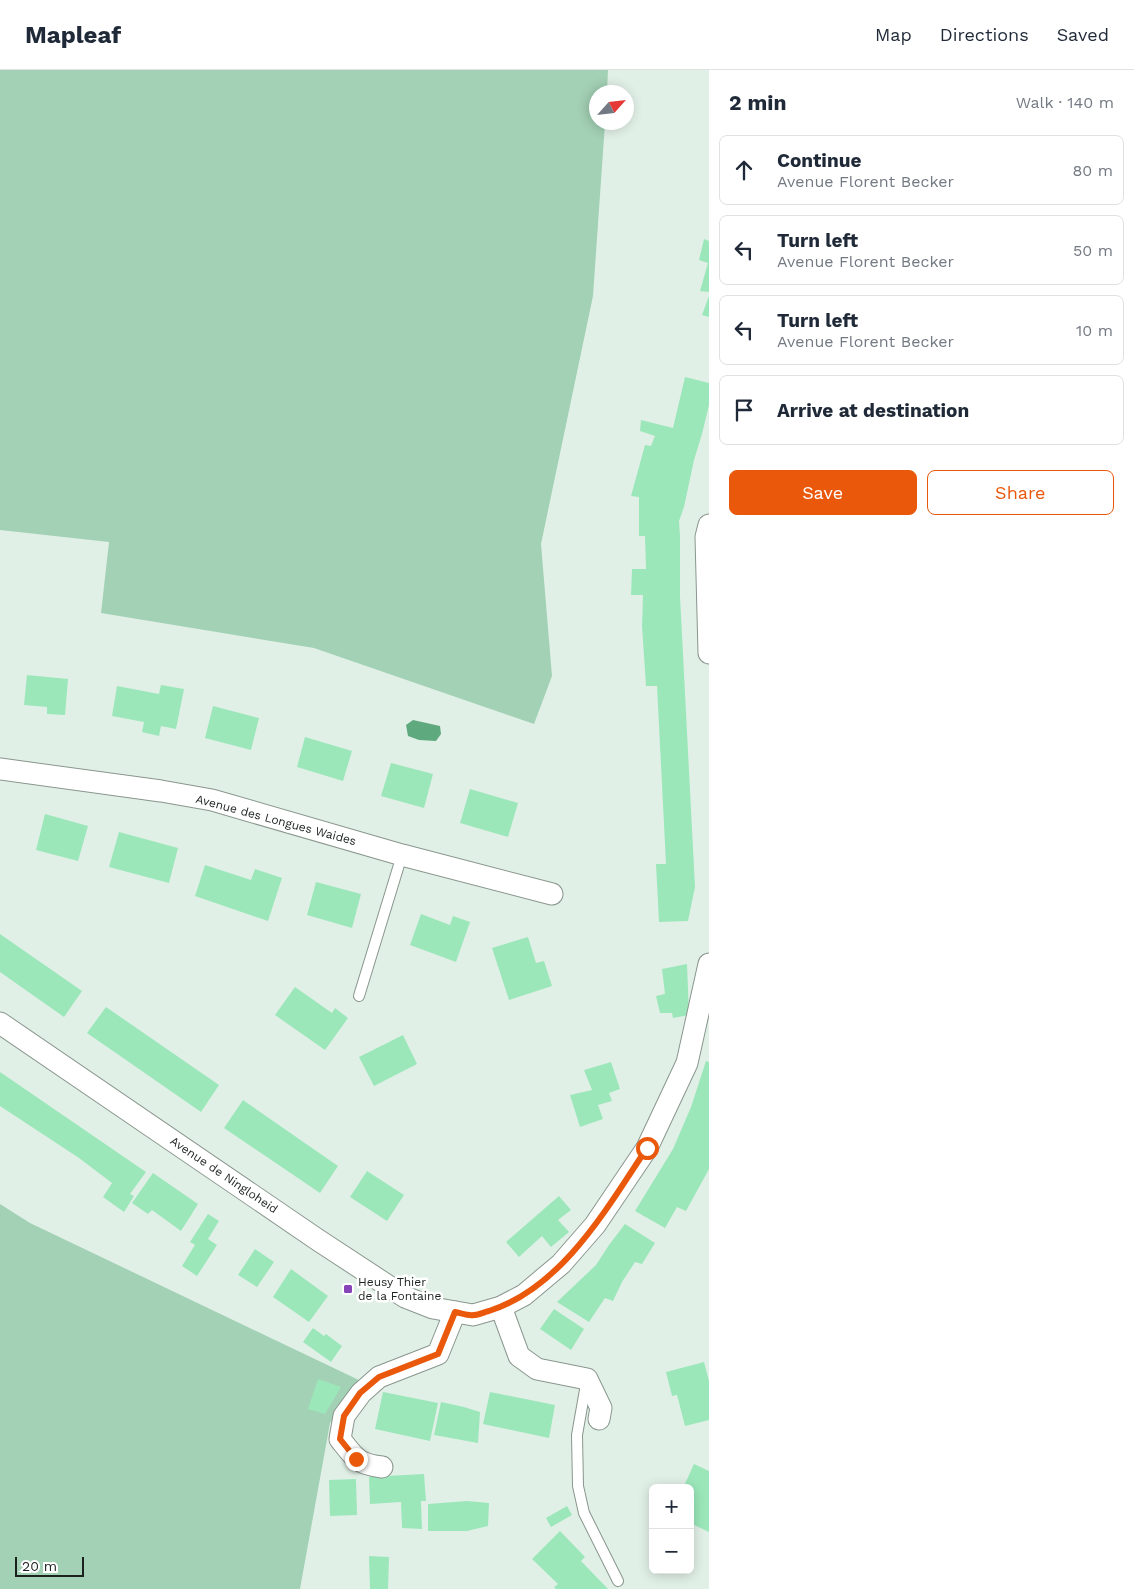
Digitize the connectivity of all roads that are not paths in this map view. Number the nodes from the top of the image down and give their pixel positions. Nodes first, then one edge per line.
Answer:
1 (708, 534) edge
2 (709, 653) edge
3 (0, 769) edge
4 (402, 855) junction
5 (552, 894) dead end
6 (709, 964) edge
7 (359, 996) dead end
8 (0, 1023) edge
9 (501, 1307) junction
10 (455, 1312) junction
11 (587, 1379) junction
12 (599, 1419) dead end
13 (382, 1467) dead end
14 (618, 1581) dead end

1 - 2 street
3 - 4 street, Avenue des Longues Waides
4 - 5 street, Avenue des Longues Waides
4 - 7 lane
6 - 9 street, Avenue de Ningloheid
8 - 10 street, Avenue de Ningloheid
9 - 10 street, Avenue de Ningloheid
9 - 11 street
10 - 13 street
11 - 12 street
11 - 14 lane

